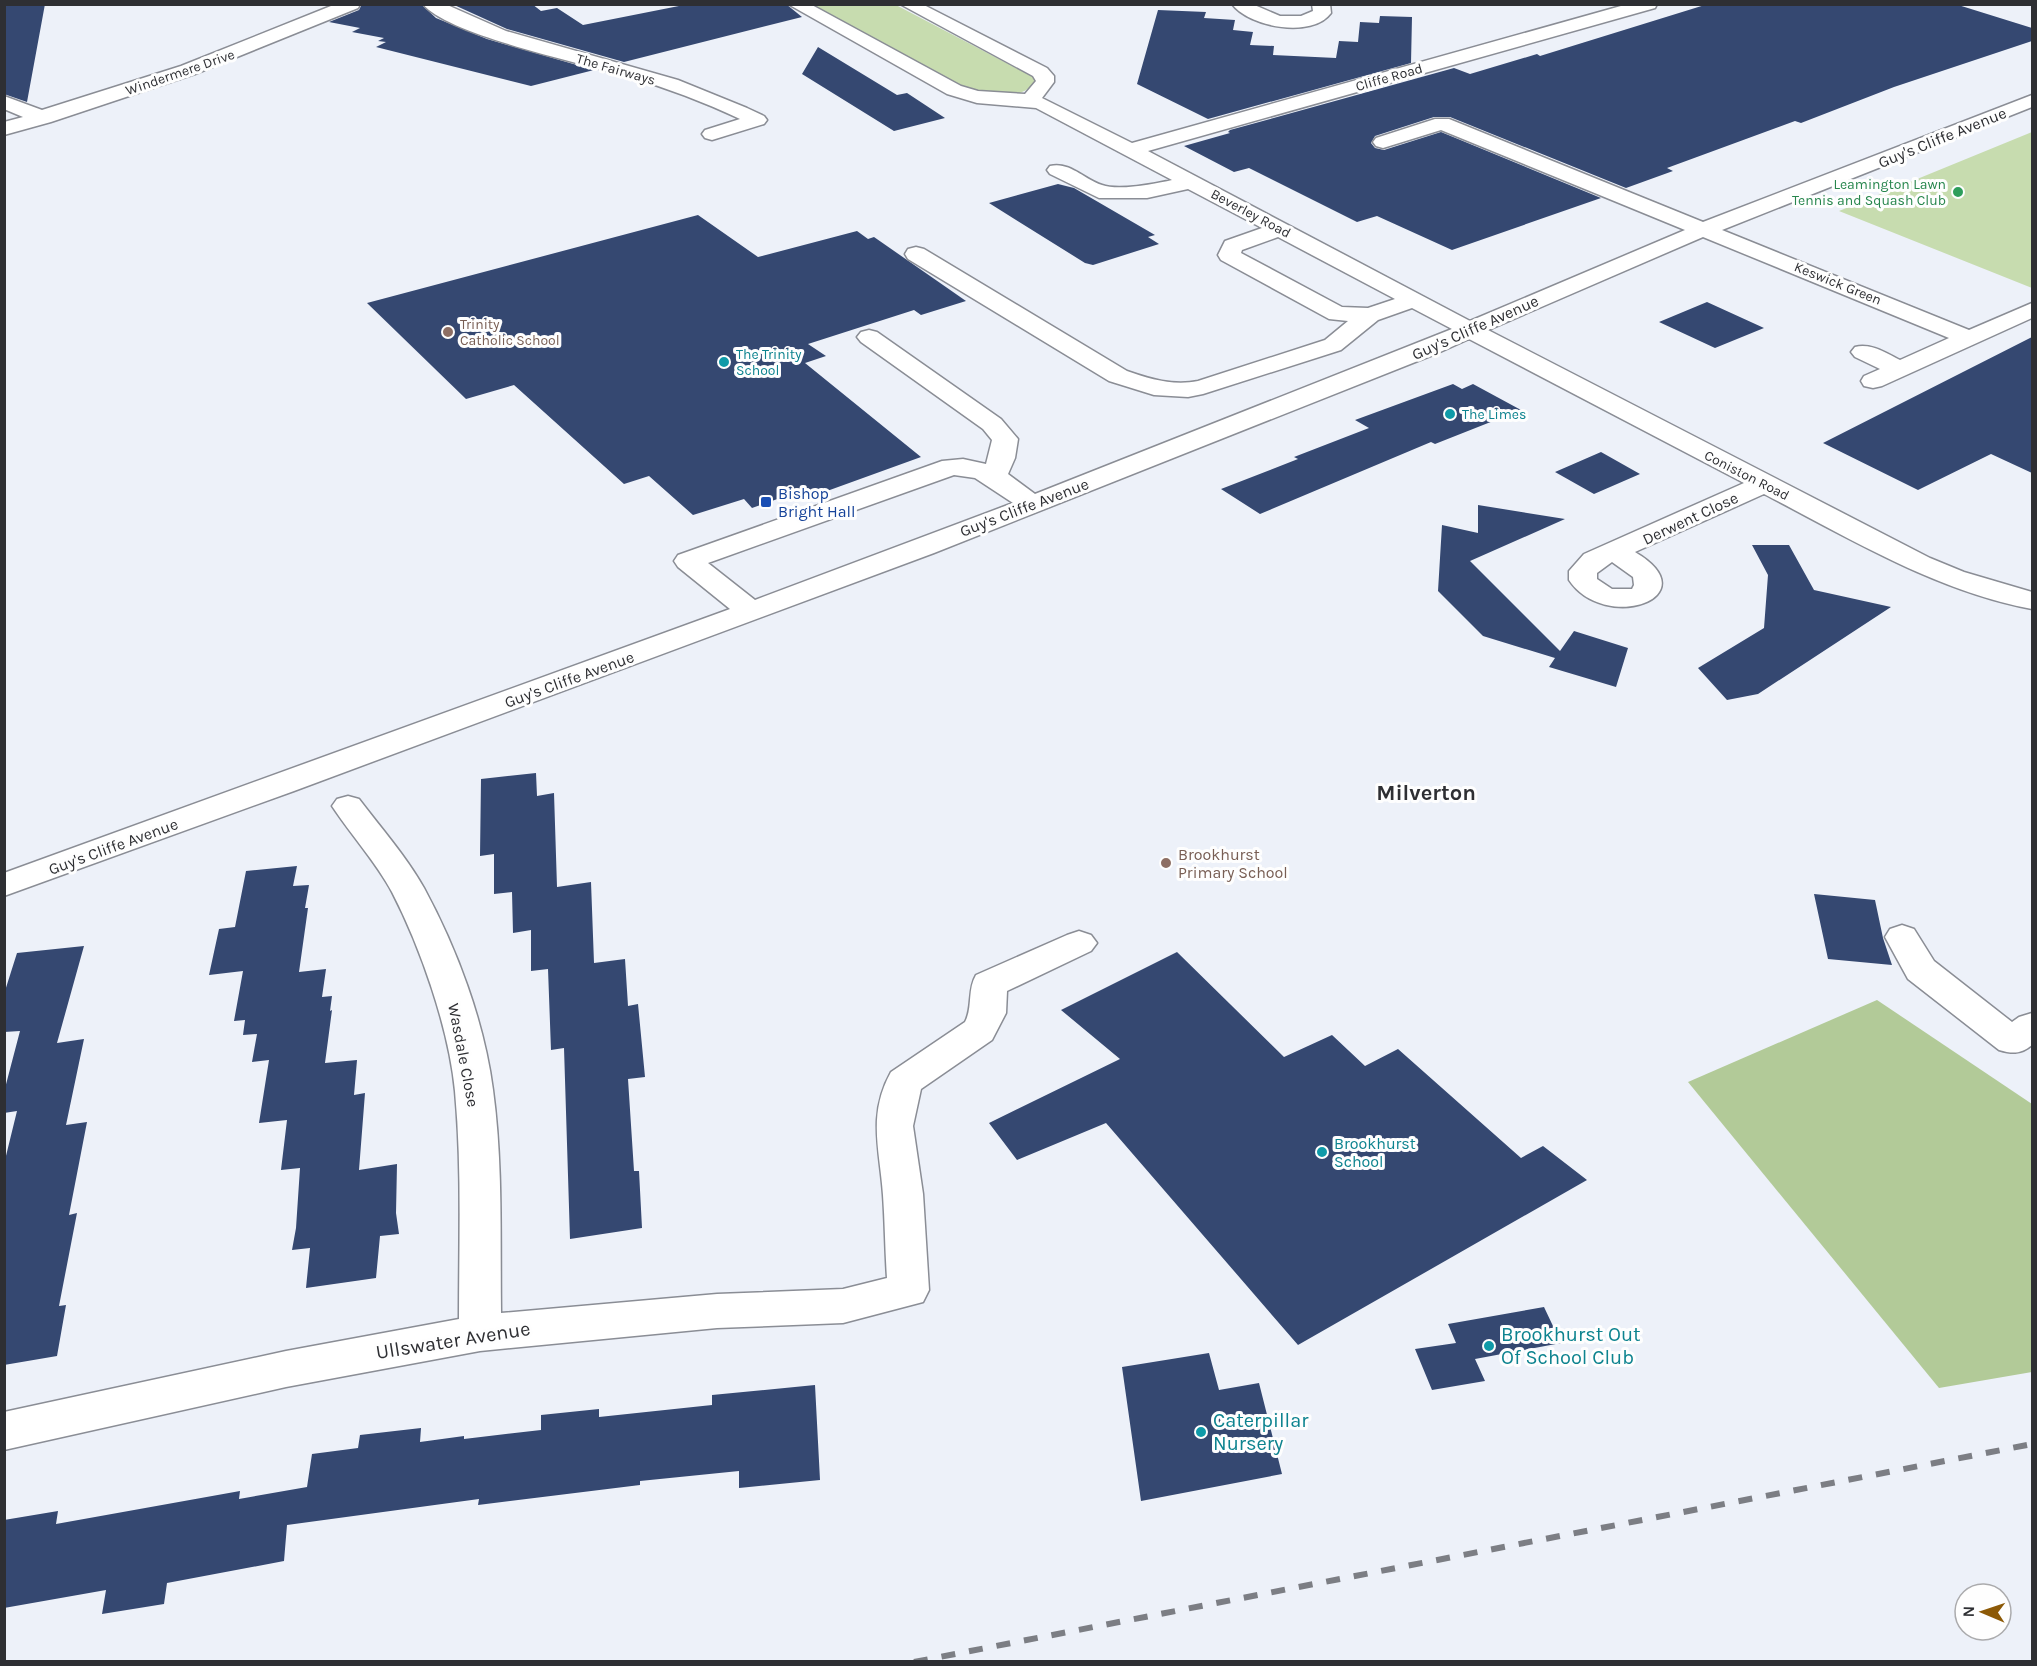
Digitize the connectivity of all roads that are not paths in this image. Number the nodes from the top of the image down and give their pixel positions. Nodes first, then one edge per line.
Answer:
1 (352, 4) edge
2 (431, 4) edge
3 (796, 4) edge
4 (908, 4) edge
5 (1240, 4) edge
6 (1321, 4) edge
7 (1649, 4) edge
8 (1030, 100) junction
9 (2032, 101) edge
10 (4, 102) edge
11 (44, 118) junction
12 (4, 129) edge
13 (712, 134) dead end
14 (1383, 142) dead end
15 (1130, 150) junction
16 (1057, 170) dead end
17 (1192, 182) junction
18 (1280, 229) junction
19 (1707, 229) junction
20 (916, 254) dead end
21 (1414, 300) junction
22 (2032, 310) edge
23 (1370, 315) junction
24 (1470, 329) junction
25 (869, 337) dead end
26 (1969, 338) junction
27 (1863, 352) dead end
28 (1901, 369) junction
29 (1873, 381) dead end
30 (994, 476) junction
31 (1764, 484) junction
32 (1032, 504) junction
33 (1615, 552) dead end
34 (2032, 601) edge
35 (751, 611) junction
36 (348, 806) dead end
37 (4, 885) edge
38 (1902, 936) dead end
39 (1079, 943) dead end
40 (2032, 1026) edge
41 (480, 1333) junction
42 (4, 1431) edge

1 - 11 street, Windermere Drive
2 - 13 street, The Fairways
3 - 8 street, Beverley Road
4 - 8 street
5 - 6 street
7 - 15 street, Cliffe Road
8 - 15 street, Beverley Road
9 - 19 street, Guy's Cliffe Avenue
10 - 11 street
11 - 12 street, Windermere Drive
14 - 19 street, Keswick Green
15 - 17 street, Beverley Road
16 - 17 street
17 - 18 street, Beverley Road
18 - 21 street, Beverley Road
18 - 23 street
19 - 24 street, Guy's Cliffe Avenue
19 - 26 street, Keswick Green
20 - 23 street
21 - 23 street
21 - 24 street, Beverley Road
22 - 26 street
24 - 31 street, Coniston Road
24 - 32 street, Guy's Cliffe Avenue
25 - 30 street
26 - 28 street
27 - 28 street
28 - 29 street
30 - 32 street
30 - 35 street
31 - 33 street, Derwent Close
31 - 34 street, Coniston Road
32 - 35 street, Guy's Cliffe Avenue
35 - 37 street, Guy's Cliffe Avenue
36 - 41 street, Wasdale Close
38 - 40 street
39 - 41 street, Ullswater Avenue
41 - 42 street, Ullswater Avenue

